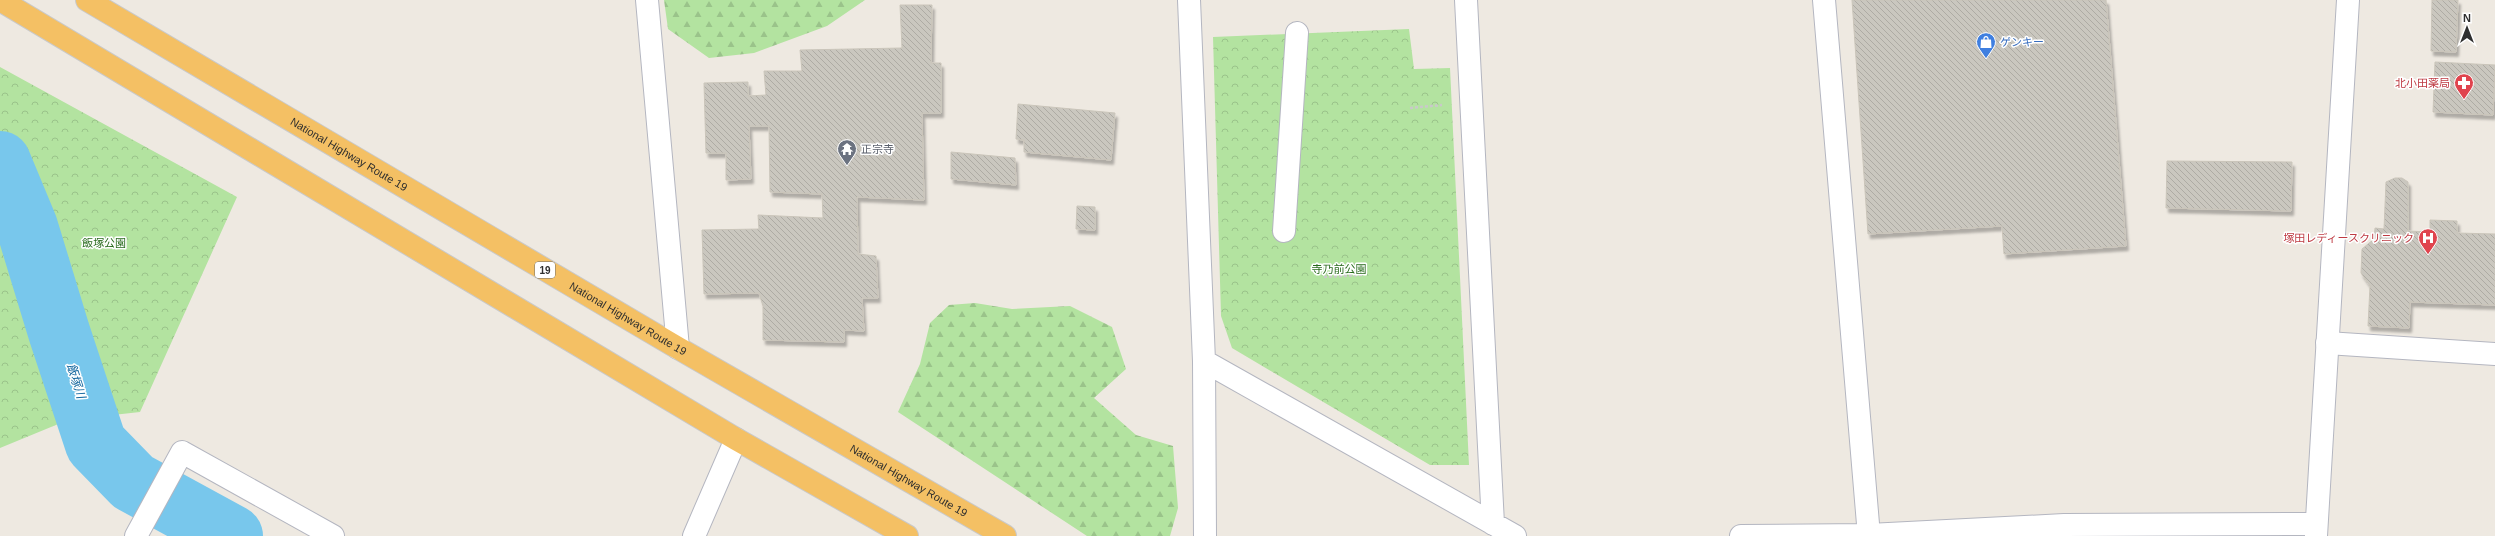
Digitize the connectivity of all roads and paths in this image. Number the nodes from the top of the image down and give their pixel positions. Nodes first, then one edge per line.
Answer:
1 (0, 0) edge
2 (87, 0) edge
3 (647, 0) edge
4 (1189, 0) edge
5 (1466, 0) edge
6 (1824, 0) edge
7 (2348, 0) edge
8 (1297, 33) dead end
9 (1284, 231) dead end
10 (1363, 275) dead end
11 (1324, 277) dead end
12 (2327, 343) junction
13 (678, 348) junction
14 (2495, 354) edge
15 (1204, 361) junction
16 (736, 439) junction
17 (1493, 524) junction
18 (2316, 530) edge
19 (2063, 531) edge
20 (138, 535) edge
21 (1869, 535) edge
22 (333, 536) edge
23 (694, 536) edge
24 (907, 536) edge
25 (1005, 536) edge
26 (1204, 536) edge
27 (1515, 536) edge
28 (1741, 536) edge

1 - 16 highway
2 - 13 highway, National Highway Route 19 / 19
3 - 13 street
4 - 15 street
5 - 17 street
6 - 21 street
7 - 12 street
8 - 9 street
10 - 11 path
12 - 14 street
12 - 18 street
13 - 25 highway, National Highway Route 19 / 19
15 - 17 street
15 - 26 street
16 - 23 street
16 - 24 highway
17 - 27 street
18 - 19 street
19 - 21 street
20 - 22 street
21 - 28 street

